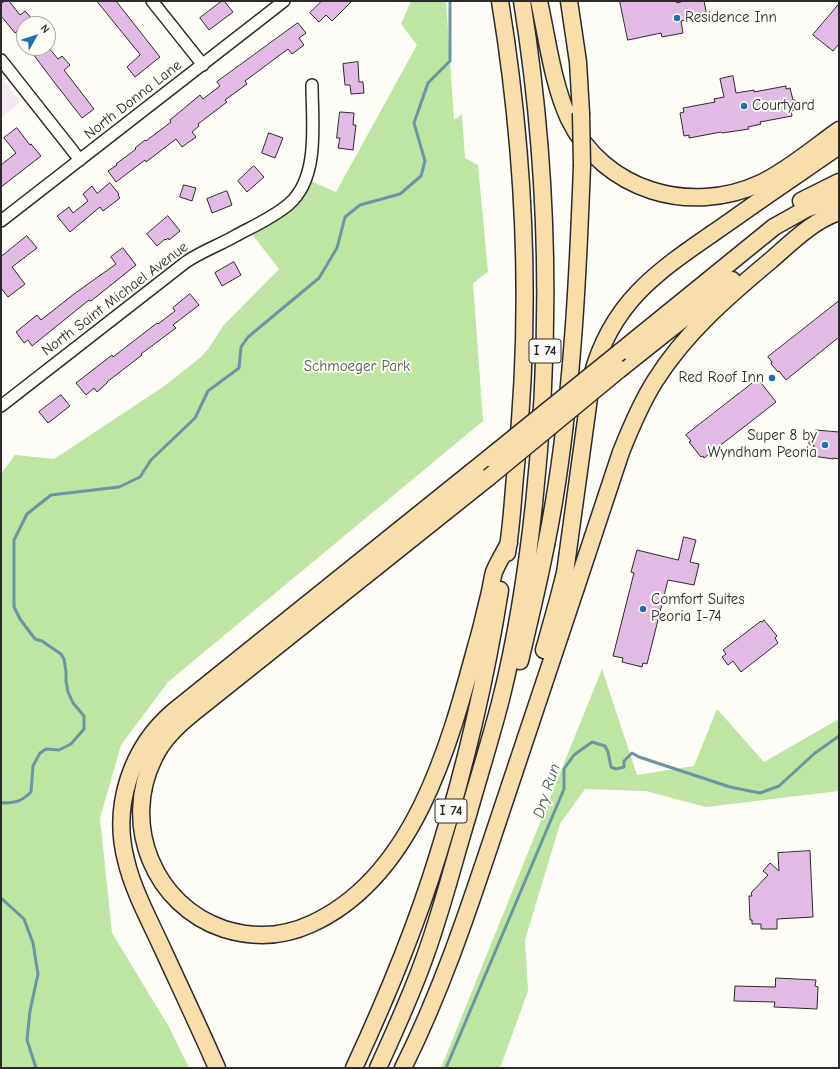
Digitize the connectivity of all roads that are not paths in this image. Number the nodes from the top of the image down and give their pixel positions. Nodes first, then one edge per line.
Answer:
1 (152, 1) edge
2 (284, 1) edge
3 (491, 1) edge
4 (500, 1) edge
5 (522, 1) edge
6 (539, 1) edge
7 (569, 1) edge
8 (1, 60) edge
9 (203, 65) junction
10 (312, 85) dead end
11 (514, 95) junction
12 (839, 130) edge
13 (839, 146) edge
14 (80, 160) junction
15 (839, 182) edge
16 (839, 197) edge
17 (839, 211) edge
18 (1, 221) edge
19 (625, 348) junction
20 (1, 406) edge
21 (509, 543) junction
22 (501, 698) junction
23 (463, 926) junction
24 (217, 1068) edge
25 (354, 1068) edge
26 (378, 1068) edge
27 (403, 1068) edge

1 - 9 street
2 - 9 street, North Donna Lane
3 - 11 highway
4 - 11 highway, I 74
5 - 22 highway, I 74
6 - 12 highway
7 - 22 highway, bridge
8 - 14 street
9 - 14 street, North Donna Lane
10 - 20 street, North Saint Michael Avenue
11 - 21 highway, I 74
13 - 23 highway
14 - 18 street, North Donna Lane
15 - 19 highway
16 - 19 highway
17 - 21 highway, bridge
17 - 23 highway
19 - 24 highway, bridge
21 - 25 highway, I 74
22 - 26 highway, I 74
23 - 27 highway

